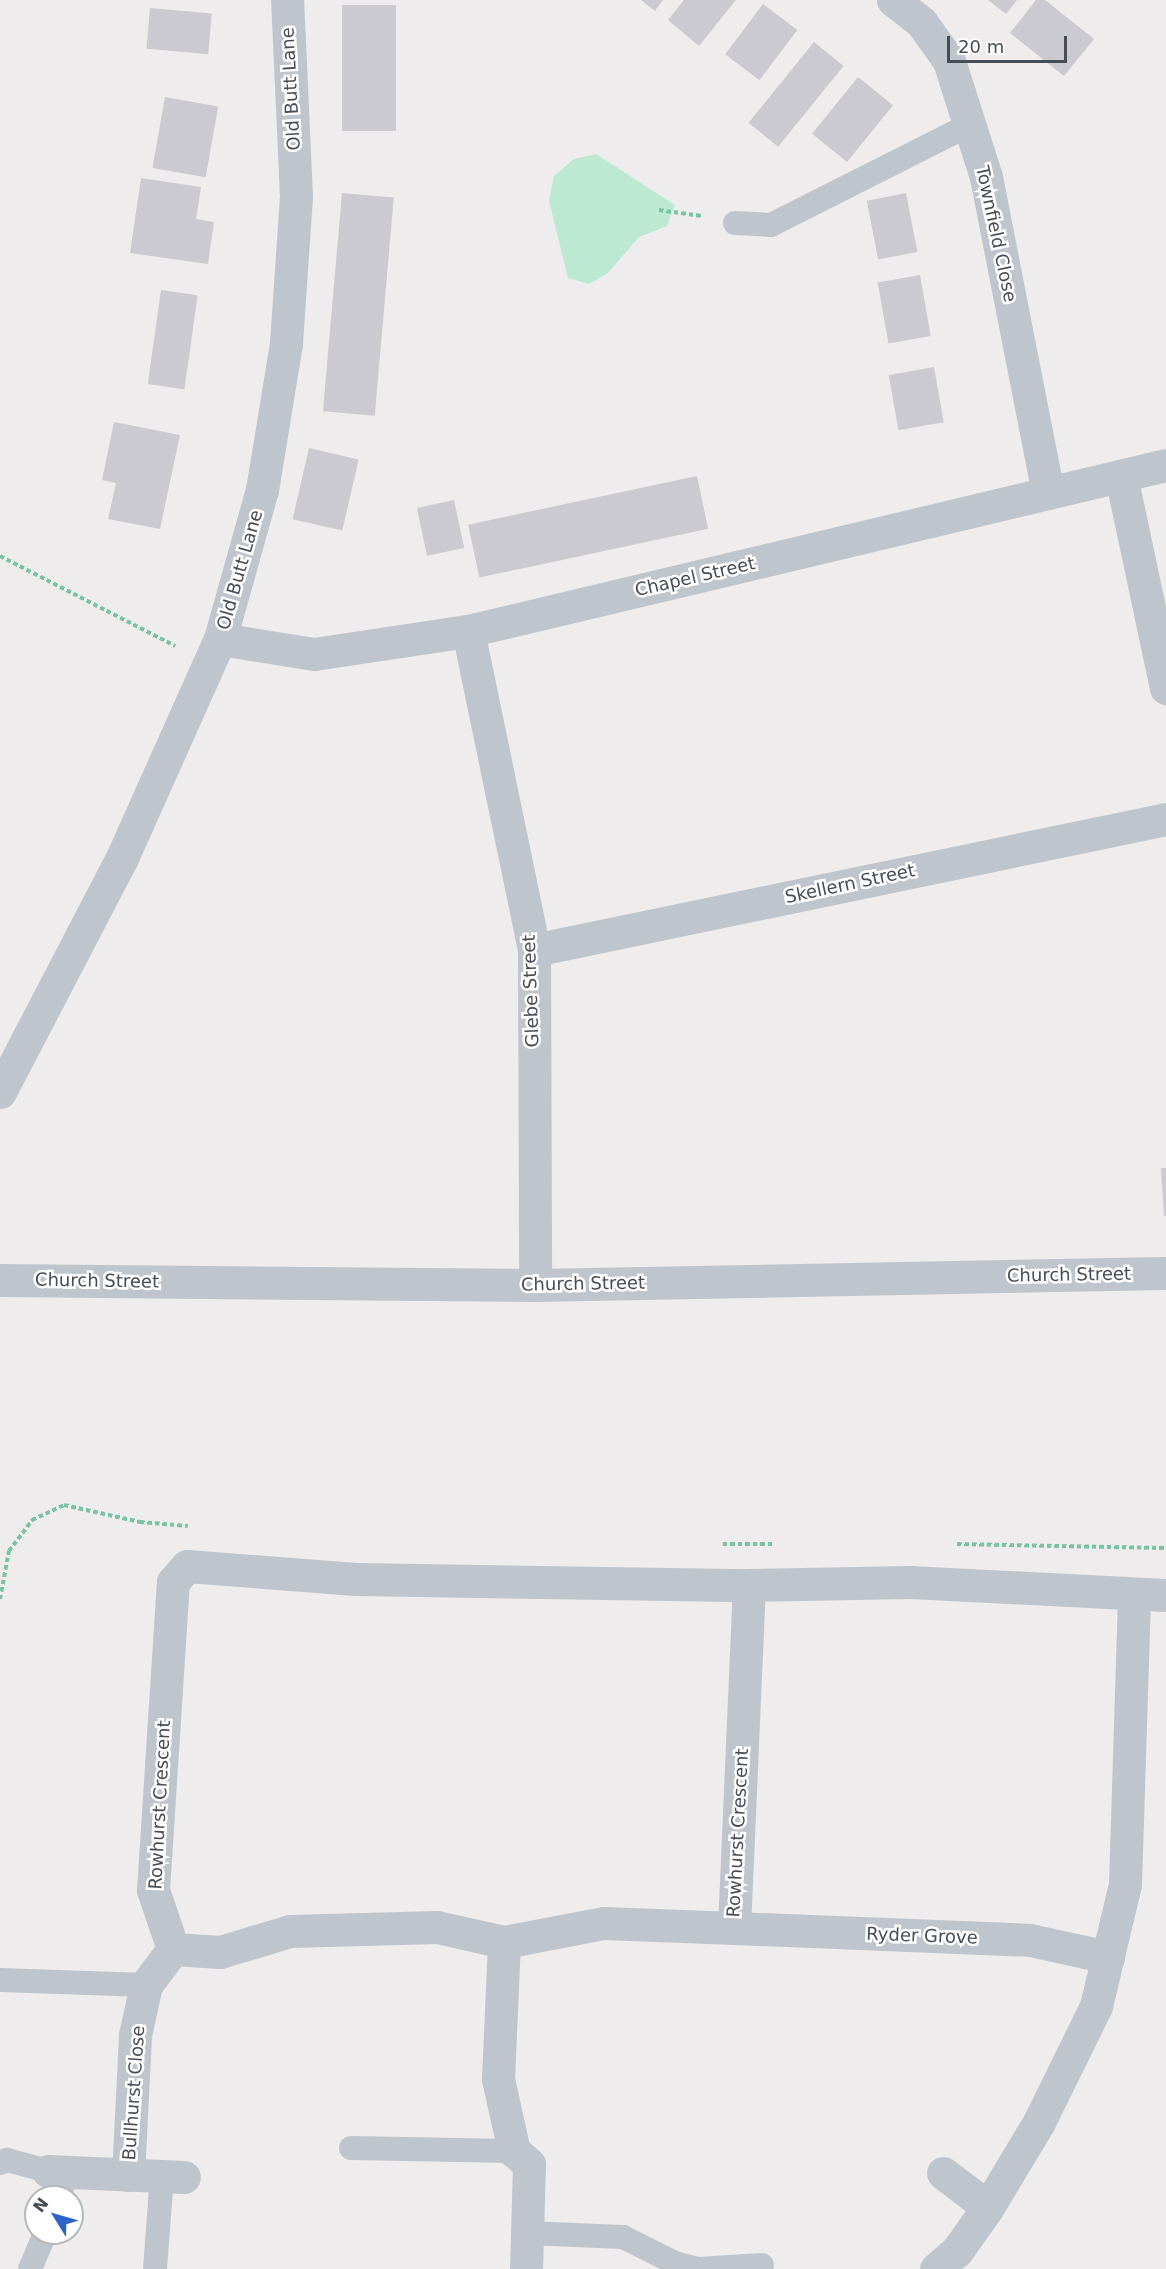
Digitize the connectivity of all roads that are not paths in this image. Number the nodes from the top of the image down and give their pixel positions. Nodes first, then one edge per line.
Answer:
1 (287, 0) edge
2 (893, 0) edge
3 (969, 124) junction
4 (735, 223) road end
5 (1166, 465) edge
6 (1121, 476) junction
7 (1048, 493) junction
8 (468, 631) junction
9 (215, 651) junction
10 (1166, 688) edge
11 (1166, 819) edge
12 (534, 950) junction
13 (0, 1092) edge
14 (1166, 1273) edge
15 (0, 1280) edge
16 (535, 1285) junction
17 (749, 1585) junction
18 (1150, 1595) edge
19 (734, 1928) junction
20 (504, 1942) junction
21 (173, 1949) junction
22 (1108, 1957) junction
23 (0, 1980) edge
24 (146, 1985) junction
25 (351, 2148) dead end
26 (514, 2151) junction
27 (0, 2163) edge
28 (943, 2173) dead end
29 (128, 2175) junction
30 (173, 2177) joint
31 (58, 2180) edge
32 (988, 2207) junction
33 (527, 2233) junction
34 (40, 2245) edge
35 (762, 2265) dead end
36 (30, 2269) edge
37 (155, 2269) edge
38 (526, 2269) edge
39 (936, 2269) edge

1 - 9 street, Old Butt Lane
2 - 3 street, Townfield Close
3 - 4 lane
3 - 7 street, Townfield Close
5 - 6 street, Chapel Street
6 - 7 street, Chapel Street
6 - 10 street
7 - 8 street, Chapel Street
8 - 9 street, Chapel Street
8 - 12 street, Glebe Street
9 - 13 street, Old Butt Lane
11 - 12 street, Skellern Street
12 - 16 street, Glebe Street
14 - 16 street, Church Street
15 - 16 street, Church Street
17 - 18 street, Rowhurst Crescent
17 - 19 street, Rowhurst Crescent
17 - 21 street, Rowhurst Crescent
18 - 22 street
19 - 20 street, Rowhurst Crescent
19 - 22 street, Ryder Grove
20 - 21 street, Rowhurst Crescent
20 - 26 street
21 - 24 street, Bullhurst Close
22 - 32 street
23 - 24 lane
24 - 29 street, Bullhurst Close
25 - 26 lane
26 - 33 street
27 - 31 lane
28 - 32 street
29 - 30 street, Bullhurst Close
29 - 31 street, Bullhurst Close
30 - 37 lane
32 - 39 street
33 - 35 lane
33 - 38 street
34 - 36 lane

